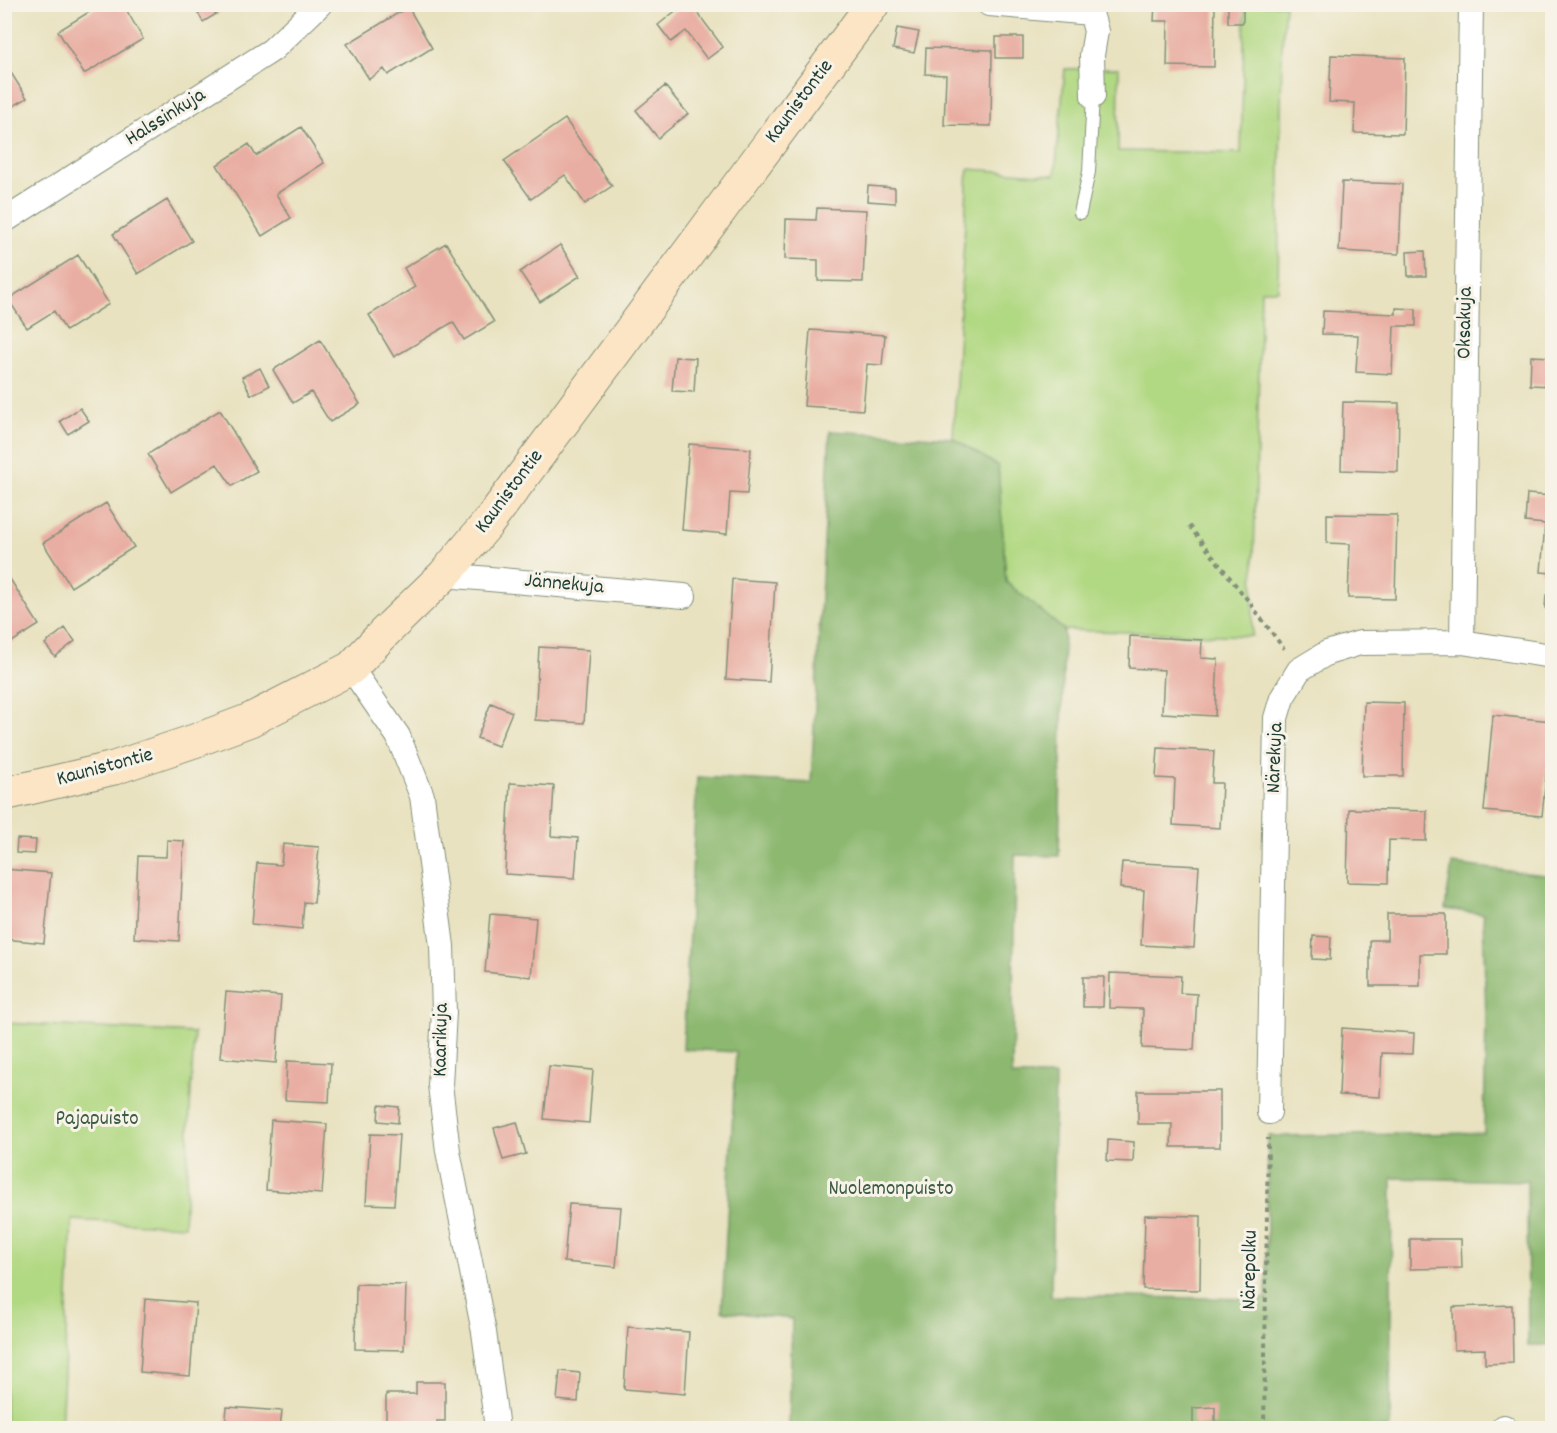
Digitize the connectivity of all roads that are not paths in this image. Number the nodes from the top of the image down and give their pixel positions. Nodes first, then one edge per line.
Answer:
1 (320, 4) edge
2 (873, 4) edge
3 (988, 4) edge
4 (1471, 4) edge
5 (1091, 9) edge
6 (1093, 96) joint
7 (1080, 213) dead end
8 (4, 221) edge
9 (444, 575) junction
10 (684, 596) dead end
11 (1462, 642) junction
12 (1552, 656) edge
13 (351, 668) junction
14 (4, 794) edge
15 (1269, 1112) road end
16 (497, 1428) edge

1 - 8 street, Halssinkuja
2 - 9 street, Kaunistontie
3 - 5 street
4 - 11 street, Oksakuja
5 - 6 street
6 - 7 lane
9 - 10 street, Jännekuja
9 - 13 street, Kaunistontie
11 - 12 street, Närekuja
11 - 15 street, Närekuja
13 - 14 street, Kaunistontie
13 - 16 street, Kaarikuja

